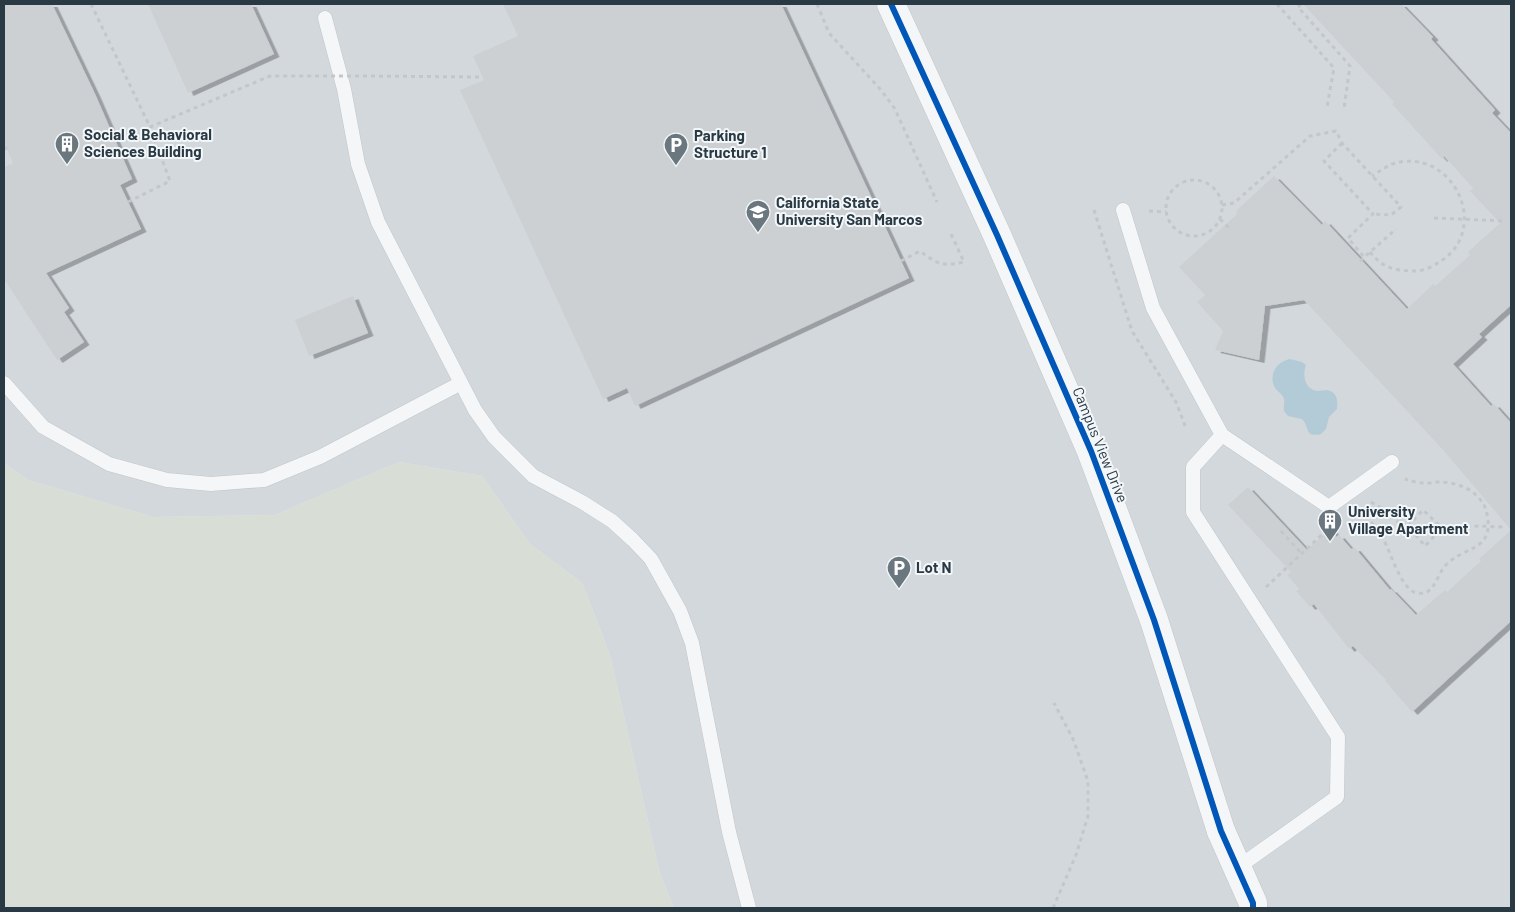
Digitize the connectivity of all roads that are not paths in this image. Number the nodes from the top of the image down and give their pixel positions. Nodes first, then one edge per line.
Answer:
1 (891, 4) edge
2 (324, 18) dead end
3 (1123, 210) dead end
4 (4, 383) edge
5 (462, 383) junction
6 (1222, 435) junction
7 (1392, 462) dead end
8 (1238, 868) junction
9 (749, 908) edge
10 (1253, 908) edge

1 - 8 street, Campus View Drive
2 - 5 lane
3 - 6 lane
4 - 5 lane
5 - 9 lane
6 - 7 lane
6 - 8 lane
8 - 10 street, Campus View Drive

